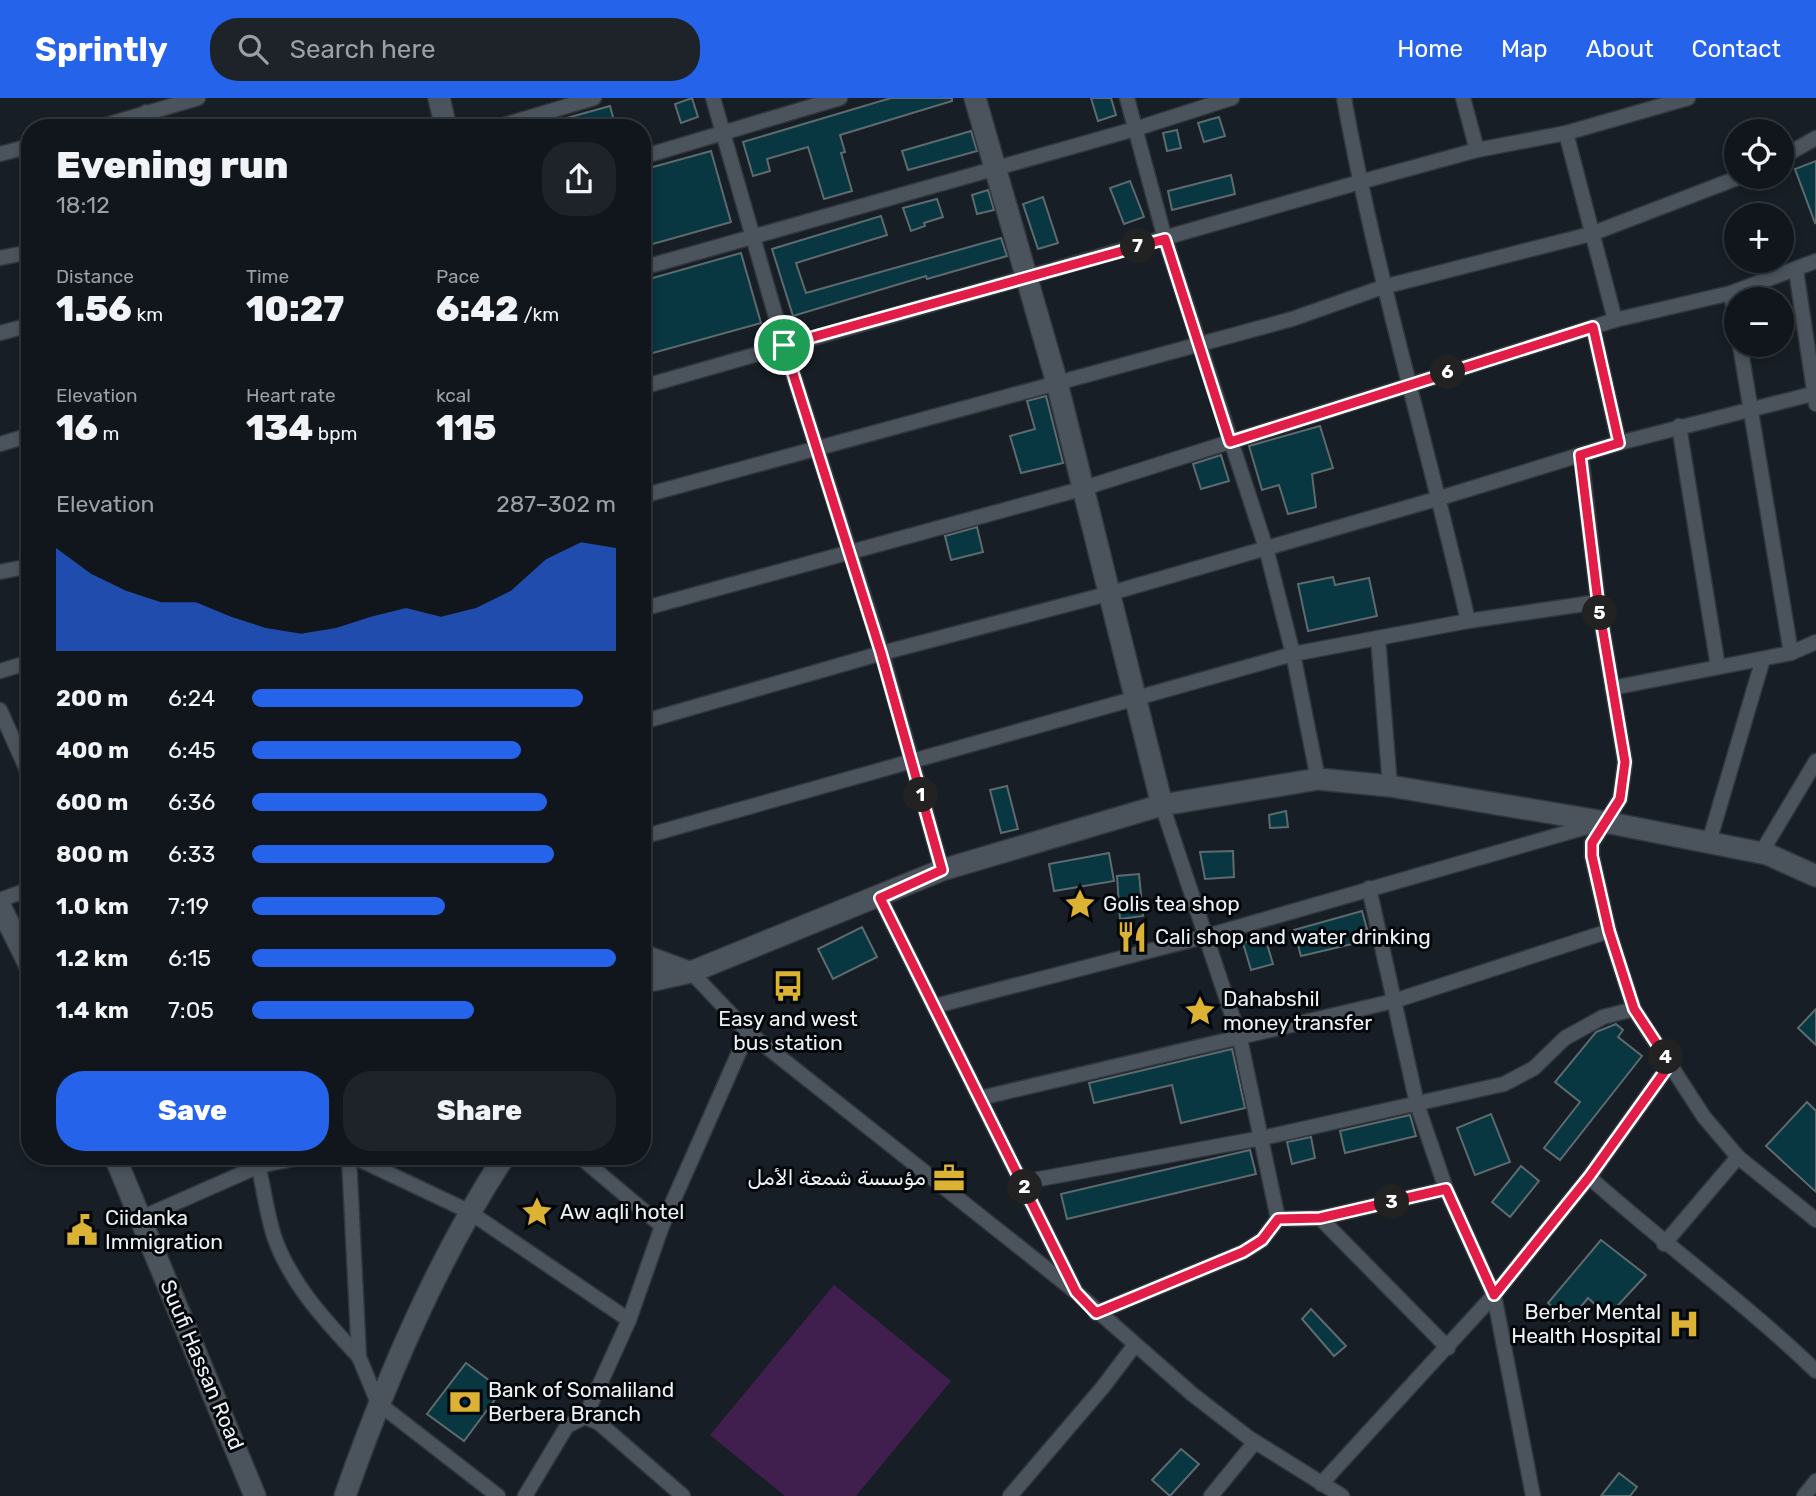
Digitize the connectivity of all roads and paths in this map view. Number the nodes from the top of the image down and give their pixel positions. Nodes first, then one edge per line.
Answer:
1 (198, 98) edge
2 (439, 98) edge
3 (594, 98) edge
4 (713, 98) edge
5 (839, 98) edge
6 (975, 98) edge
7 (1127, 98) edge
8 (1232, 98) edge
9 (1345, 98) edge
10 (1464, 98) edge
11 (1688, 98) edge
12 (173, 101) edge
13 (146, 112) junction
14 (124, 119) edge
15 (148, 119) edge
16 (444, 119) edge
17 (524, 119) edge
18 (1135, 129) junction
19 (723, 132) junction
20 (1566, 133) junction
21 (1816, 138) edge
22 (21, 148) edge
23 (1477, 150) junction
24 (1794, 150) edge
25 (0, 154) edge
26 (651, 154) edge
27 (997, 169) junction
28 (1360, 182) junction
29 (1724, 183) edge
30 (1591, 234) junction
31 (752, 236) junction
32 (1165, 239) junction
33 (21, 254) edge
34 (0, 258) edge
35 (1816, 261) edge
36 (651, 265) edge
37 (1796, 270) junction
38 (1028, 278) junction
39 (1383, 287) junction
40 (1748, 287) edge
41 (1724, 295) edge
42 (1615, 320) junction
43 (21, 327) edge
44 (1593, 327) junction
45 (0, 332) edge
46 (1197, 343) junction
47 (784, 345) junction
48 (1742, 357) edge
49 (1057, 383) junction
50 (1409, 383) junction
51 (651, 384) edge
52 (1815, 396) edge
53 (1749, 408) junction
54 (1679, 426) junction
55 (21, 438) edge
56 (1230, 442) junction
57 (1619, 443) junction
58 (0, 444) edge
59 (817, 447) junction
60 (1580, 455) junction
61 (1081, 489) junction
62 (651, 493) edge
63 (1440, 498) junction
64 (1266, 548) junction
65 (851, 553) junction
66 (21, 568) edge
67 (0, 572) edge
68 (1111, 593) junction
69 (1598, 602) junction
70 (651, 608) edge
71 (1468, 621) junction
72 (1378, 638) junction
73 (1816, 642) edge
74 (881, 653) junction
75 (1791, 653) junction
76 (1293, 654) junction
77 (1763, 659) junction
78 (21, 665) edge
79 (1718, 667) junction
80 (0, 671) edge
81 (1612, 688) junction
82 (1137, 701) junction
83 (0, 710) edge
84 (651, 719) edge
85 (21, 757) edge
86 (912, 760) junction
87 (1816, 761) edge
88 (1318, 779) junction
89 (1391, 786) junction
90 (1162, 805) junction
91 (1605, 821) junction
92 (651, 834) edge
93 (1709, 842) junction
94 (1761, 853) junction
95 (942, 870) junction
96 (1816, 876) edge
97 (1369, 888) junction
98 (21, 892) edge
99 (880, 898) junction
100 (0, 900) edge
101 (0, 906) edge
102 (1609, 931) junction
103 (1207, 936) junction
104 (21, 948) edge
105 (651, 956) edge
106 (691, 972) junction
107 (651, 981) edge
108 (1394, 1001) junction
109 (935, 1006) junction
110 (1634, 1009) junction
111 (748, 1031) junction
112 (1240, 1038) junction
113 (1670, 1064) junction
114 (980, 1098) junction
115 (1417, 1104) junction
116 (1262, 1138) junction
117 (1738, 1157) junction
118 (118, 1165) edge
119 (249, 1165) edge
120 (258, 1165) edge
121 (352, 1165) edge
122 (369, 1165) edge
123 (499, 1165) edge
124 (590, 1165) edge
125 (1589, 1177) junction
126 (1023, 1182) junction
127 (1446, 1189) junction
128 (468, 1211) junction
129 (141, 1218) junction
130 (1320, 1218) junction
131 (1278, 1219) junction
132 (1816, 1220) edge
133 (662, 1226) junction
134 (1664, 1244) junction
135 (1076, 1292) junction
136 (1494, 1295) junction
137 (1096, 1313) junction
138 (628, 1320) junction
139 (1134, 1346) junction
140 (1448, 1348) junction
141 (359, 1357) junction
142 (1816, 1371) edge
143 (378, 1403) junction
144 (585, 1417) junction
145 (1255, 1442) junction
146 (1816, 1481) edge
147 (1321, 1484) junction
148 (255, 1496) edge
149 (345, 1496) edge
150 (498, 1496) edge
151 (525, 1496) edge
152 (683, 1496) edge
153 (1010, 1496) edge
154 (1211, 1496) edge
155 (1342, 1496) edge
156 (1533, 1496) edge
157 (1804, 1496) edge

1 - 12 street
2 - 16 street
3 - 17 street
4 - 19 street
5 - 19 street
6 - 27 street
7 - 18 street
8 - 18 street
9 - 28 street
10 - 23 street
11 - 20 street
12 - 13 street
13 - 14 street
13 - 15 street
18 - 27 street
18 - 32 street
19 - 26 street
19 - 31 street
20 - 23 street
20 - 30 street
21 - 24 street
22 - 25 street
23 - 28 street
27 - 31 street
27 - 38 street
28 - 32 street
28 - 39 street
29 - 30 street
30 - 39 street
30 - 42 street
31 - 36 street
31 - 47 street
32 - 38 street
32 - 46 street
33 - 34 street
35 - 37 street
37 - 40 street
37 - 52 street
38 - 47 street
38 - 49 street
39 - 46 street
39 - 50 street
41 - 42 street
42 - 44 street
43 - 45 street
44 - 50 street
44 - 57 street
46 - 49 street
46 - 56 street
47 - 51 street
47 - 59 street
48 - 53 street
49 - 59 street
49 - 61 street
50 - 56 street
50 - 63 street
52 - 53 street
53 - 54 street
53 - 75 street
54 - 57 street
54 - 79 street
55 - 58 street
56 - 61 street
56 - 64 street
57 - 60 street
59 - 62 street
59 - 65 street
60 - 63 street
60 - 69 street
61 - 65 street
61 - 68 street
63 - 64 street
63 - 71 street
64 - 68 street
64 - 76 street
65 - 70 street
65 - 74 street
66 - 67 street
68 - 74 street
68 - 82 street
69 - 71 street
69 - 81 street
71 - 72 street
72 - 76 street
72 - 89 street
73 - 75 street
74 - 84 street
74 - 86 street
75 - 77 street
76 - 82 street
76 - 88 street
77 - 79 street
77 - 93 street
78 - 80 street
79 - 81 street
81 - 91 street
82 - 86 street
82 - 90 street
83 - 85 street
86 - 92 street
86 - 95 street
87 - 94 street
88 - 89 street
88 - 90 street
89 - 91 street
90 - 95 street
90 - 103 street
91 - 93 street
91 - 97 street
91 - 102 street
93 - 94 street
94 - 96 street
95 - 99 street
97 - 103 street
97 - 108 street
98 - 100 street
99 - 106 street
99 - 109 street
101 - 104 street
102 - 108 street
102 - 110 street
103 - 109 street
103 - 112 street
105 - 106 street
106 - 107 street
106 - 111 street
108 - 112 street
108 - 115 street
109 - 114 street
110 - 113 street
110 - 115 street
111 - 133 street
111 - 135 street
112 - 114 street
112 - 116 street
113 - 117 street
113 - 125 street
114 - 126 street
115 - 116 street
115 - 127 street
116 - 126 street
116 - 131 street
117 - 132 street
117 - 134 street
118 - 129 street, Suufi Hassan Road
119 - 129 street
120 - 141 street
121 - 141 street
122 - 128 street
123 - 128 street
124 - 133 street
125 - 134 street
125 - 136 street
126 - 135 street
127 - 130 street
127 - 136 street
128 - 138 street
128 - 143 street
129 - 148 street, Suufi Hassan Road
130 - 131 street
130 - 140 street
131 - 137 street
133 - 138 street
134 - 142 street
135 - 137 street
136 - 140 street
136 - 156 street
137 - 139 street
138 - 144 street
139 - 145 street
139 - 153 street
140 - 147 street
141 - 143 street
143 - 149 street
143 - 150 street
144 - 151 street
144 - 152 street
145 - 147 street
145 - 154 street
146 - 157 street
147 - 155 street

